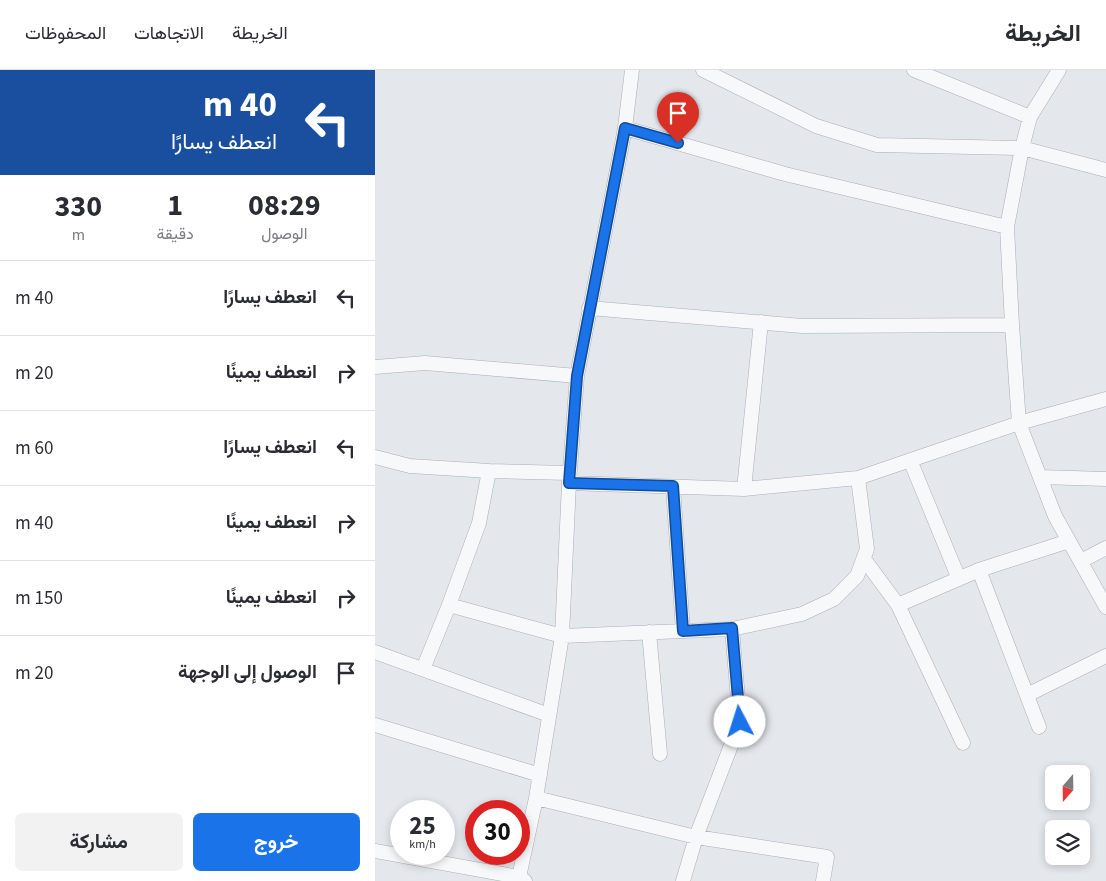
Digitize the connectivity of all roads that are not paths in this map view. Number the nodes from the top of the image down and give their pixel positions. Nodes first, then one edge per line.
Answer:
1 (632, 70) edge
2 (703, 70) edge
3 (914, 70) edge
4 (1059, 70) edge
5 (1030, 118) junction
6 (625, 128) junction
7 (1022, 148) junction
8 (1106, 170) edge
9 (1007, 227) junction
10 (589, 308) junction
11 (761, 322) junction
12 (1012, 325) junction
13 (375, 367) edge
14 (577, 376) junction
15 (1106, 399) edge
16 (1019, 423) junction
17 (375, 457) edge
18 (910, 460) junction
19 (489, 471) junction
20 (1040, 477) junction
21 (569, 478) junction
22 (858, 478) junction
23 (1106, 479) edge
24 (673, 486) junction
25 (745, 489) junction
26 (1069, 540) junction
27 (1106, 548) edge
28 (863, 559) junction
29 (1081, 561) junction
30 (979, 570) junction
31 (959, 579) junction
32 (449, 605) junction
33 (898, 605) junction
34 (1106, 607) edge
35 (732, 628) junction
36 (683, 631) junction
37 (649, 632) junction
38 (562, 636) junction
39 (375, 652) edge
40 (1106, 656) edge
41 (423, 669) junction
42 (1027, 695) junction
43 (549, 715) junction
44 (375, 725) edge
45 (1039, 727) dead end
46 (963, 743) dead end
47 (660, 754) dead end
48 (540, 775) junction
49 (536, 798) junction
50 (696, 837) junction
51 (375, 851) edge
52 (521, 880) edge
53 (683, 881) edge
54 (823, 881) edge

1 - 6 street
2 - 7 street
3 - 5 street
4 - 5 street
5 - 7 street
6 - 9 street
6 - 10 street
7 - 8 street
7 - 9 street
9 - 12 street
10 - 11 street
10 - 14 street
11 - 12 street
11 - 25 street
12 - 16 street
13 - 14 street
14 - 21 street
15 - 16 street
16 - 18 street
16 - 20 street
17 - 19 street
18 - 22 street
18 - 31 street
19 - 21 street
19 - 32 street
20 - 23 street
20 - 26 street
21 - 24 street
21 - 38 street
22 - 25 street
22 - 28 street
24 - 25 street
24 - 36 street
26 - 29 street
26 - 30 street
27 - 29 street
28 - 33 street
28 - 35 street
29 - 34 street
30 - 31 street
30 - 42 street
31 - 33 street
32 - 38 street
32 - 41 street
33 - 46 street
35 - 36 street
35 - 50 street
36 - 37 street
37 - 38 street
37 - 47 street
38 - 43 street
39 - 41 street
40 - 42 street
41 - 43 street
42 - 45 street
43 - 48 street
44 - 48 street
48 - 49 street
49 - 50 street
49 - 52 street
50 - 53 street
50 - 54 street
51 - 52 street

